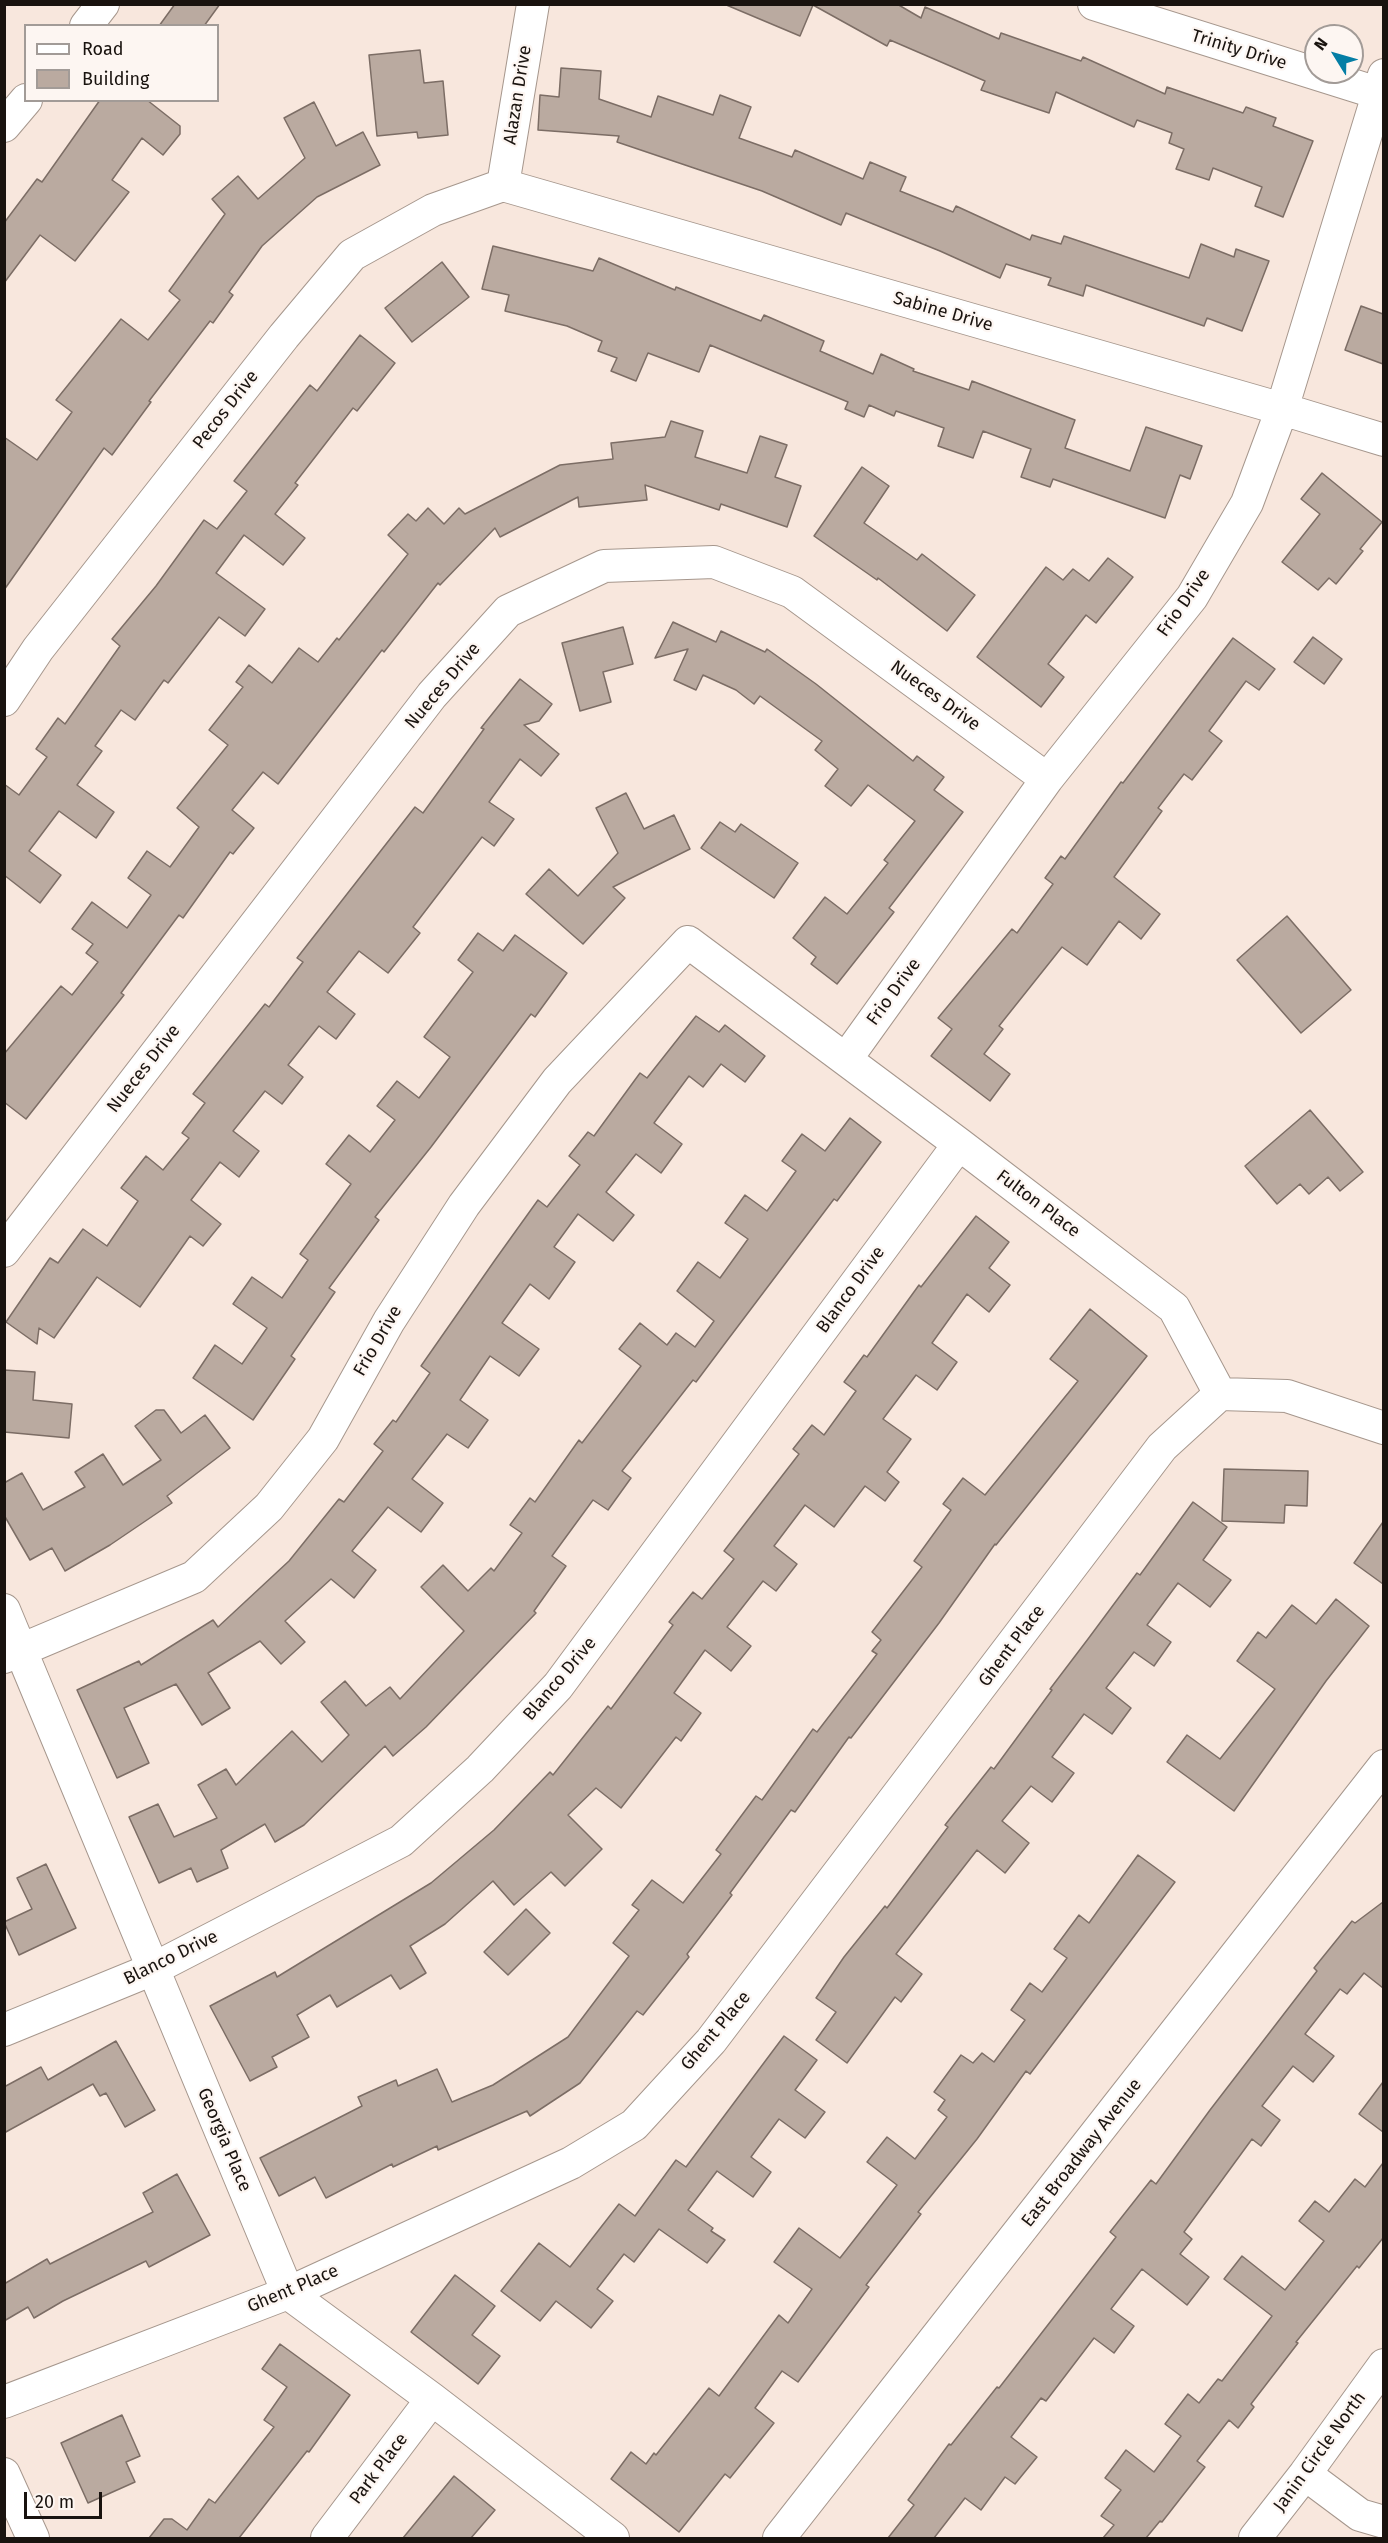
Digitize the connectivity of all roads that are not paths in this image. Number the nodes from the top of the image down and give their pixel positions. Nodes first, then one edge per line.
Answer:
1 (103, 4) edge
2 (532, 4) edge
3 (1094, 4) edge
4 (88, 24) edge
5 (1382, 88) edge
6 (24, 102) edge
7 (4, 126) edge
8 (503, 185) junction
9 (1282, 409) junction
10 (1383, 440) edge
11 (4, 700) edge
12 (1047, 779) junction
13 (688, 942) joint
14 (846, 1059) junction
15 (959, 1144) junction
16 (4, 1251) edge
17 (1220, 1394) junction
18 (1383, 1428) edge
19 (4, 1610) edge
20 (13, 1653) edge
21 (1378, 1785) edge
22 (153, 1969) junction
23 (4, 2030) edge
24 (288, 2293) junction
25 (1383, 2365) edge
26 (432, 2399) junction
27 (4, 2402) edge
28 (4, 2474) edge
29 (1305, 2474) junction
30 (1383, 2522) edge
31 (33, 2538) edge
32 (327, 2538) edge
33 (613, 2538) edge
34 (779, 2538) edge
35 (1255, 2538) edge

1 - 4 street
2 - 8 street, Alazan Drive
3 - 5 street, Trinity Drive
5 - 9 street, Frio Drive
6 - 7 street
8 - 9 street, Sabine Drive
8 - 11 street, Pecos Drive
9 - 10 street, Sabine Drive
9 - 12 street, Frio Drive
12 - 14 street, Frio Drive
12 - 16 street, Nueces Drive
13 - 14 street, Fulton Place
13 - 20 street, Frio Drive
14 - 15 street, Fulton Place
15 - 17 street, Fulton Place
15 - 22 street, Blanco Drive
17 - 18 street
17 - 24 street, Ghent Place
19 - 20 street, Georgia Place
20 - 22 street, Georgia Place
21 - 34 street, East Broadway Avenue
22 - 23 street, Blanco Drive
22 - 24 street, Georgia Place
24 - 26 street
24 - 27 street, Ghent Place
25 - 29 street, Janin Circle North
26 - 32 street, Park Place
26 - 33 street
28 - 31 street
29 - 30 street
29 - 35 street, Janin Circle North

